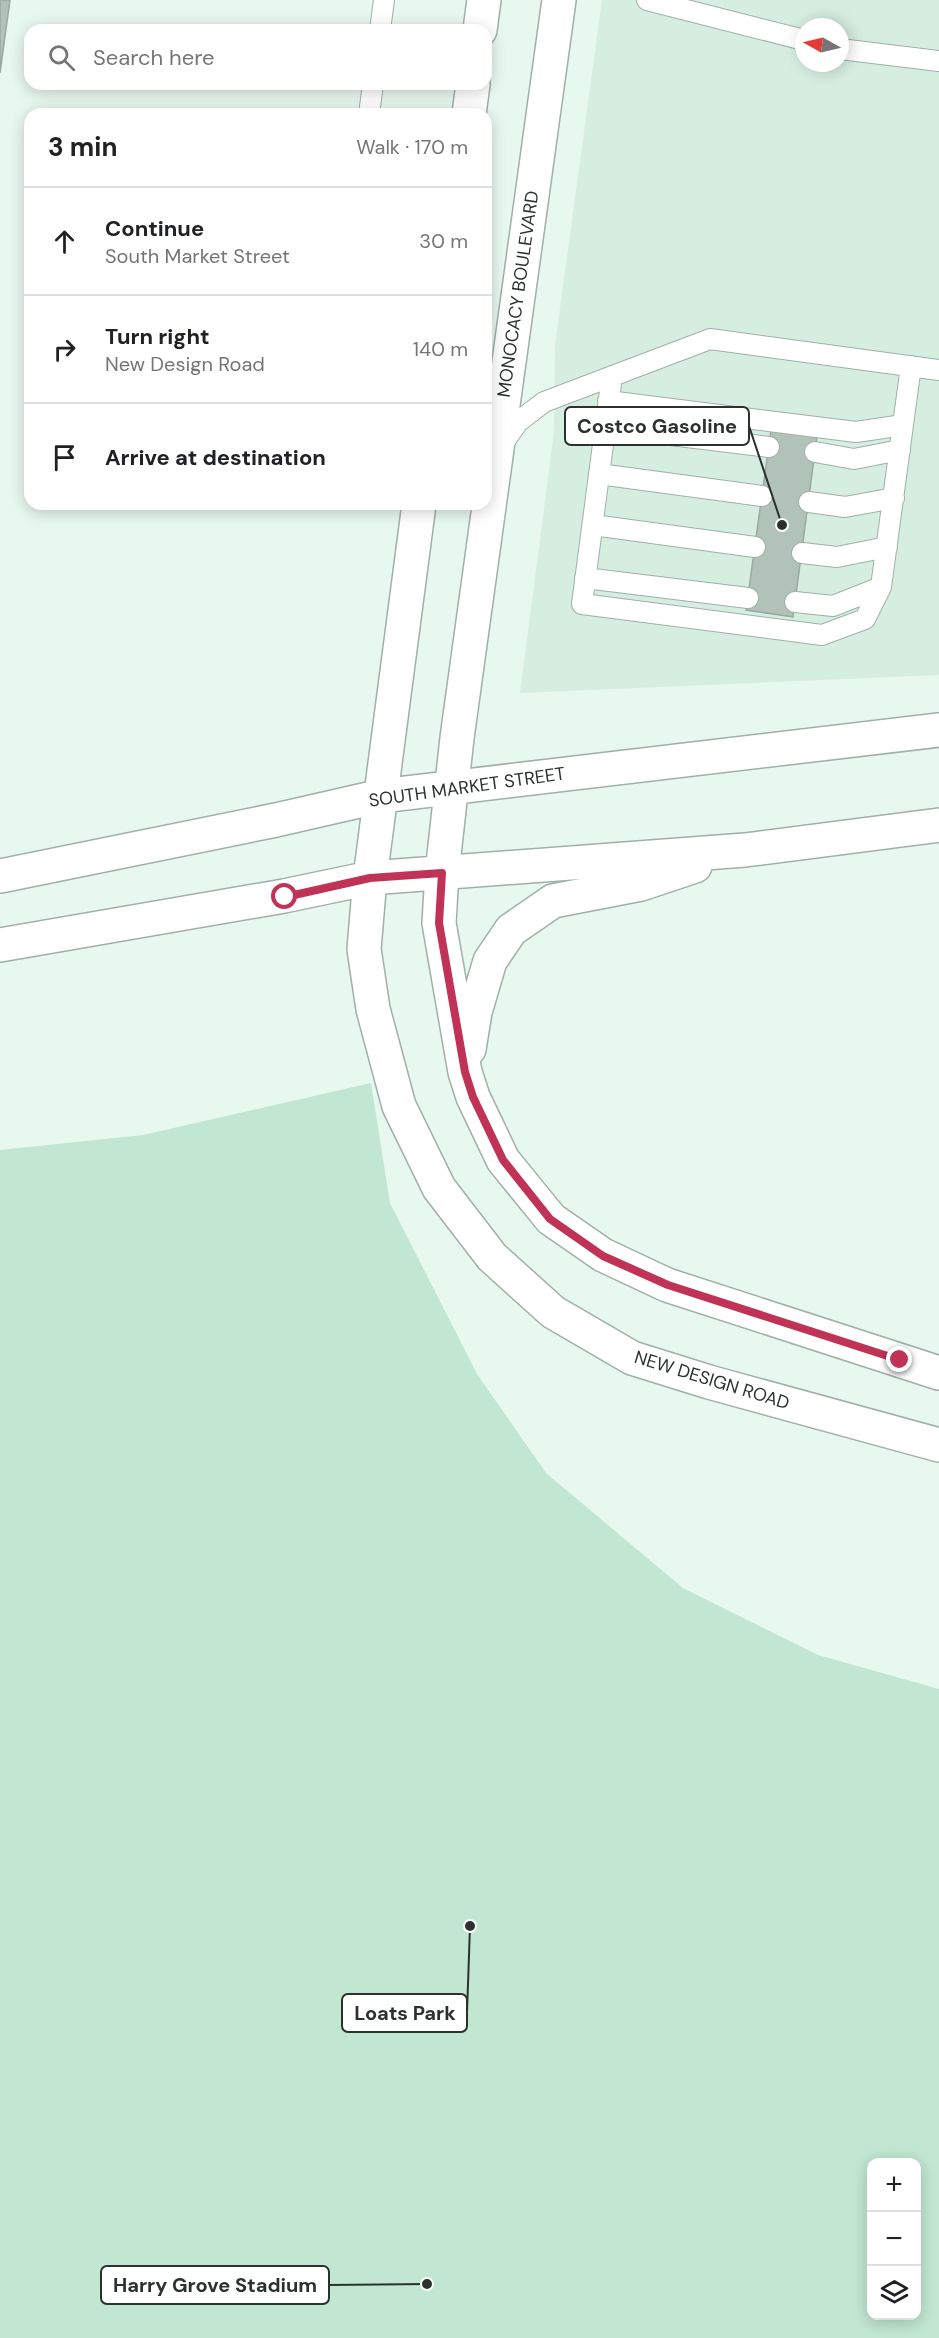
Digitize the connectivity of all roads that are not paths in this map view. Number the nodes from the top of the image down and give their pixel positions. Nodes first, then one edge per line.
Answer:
1 (384, 0) edge
2 (483, 0) edge
3 (559, 0) edge
4 (647, 0) edge
5 (381, 24) edge
6 (481, 24) edge
7 (795, 37) edge
8 (849, 49) edge
9 (939, 61) edge
10 (372, 90) edge
11 (472, 90) edge
12 (370, 108) edge
13 (470, 108) edge
14 (911, 366) junction
15 (939, 370) edge
16 (612, 376) junction
17 (608, 401) junction
18 (903, 425) junction
19 (605, 427) junction
20 (769, 447) dead end
21 (900, 450) junction
22 (497, 452) junction
23 (815, 452) dead end
24 (599, 474) junction
25 (492, 488) edge
26 (762, 496) dead end
27 (894, 498) junction
28 (809, 502) dead end
29 (418, 510) edge
30 (489, 510) edge
31 (593, 525) junction
32 (755, 547) dead end
33 (887, 547) junction
34 (801, 553) dead end
35 (585, 578) junction
36 (881, 587) junction
37 (748, 598) dead end
38 (795, 602) dead end
39 (939, 730) edge
40 (451, 786) junction
41 (381, 796) junction
42 (939, 825) edge
43 (745, 850) junction
44 (442, 873) junction
45 (0, 876) edge
46 (370, 878) junction
47 (0, 945) edge
48 (465, 1072) junction
49 (939, 1372) edge
50 (939, 1445) edge

1 - 5 lane
2 - 6 main road
3 - 22 main road, MONOCACY BOULEVARD
4 - 7 lane
8 - 9 lane
10 - 12 lane
11 - 13 main road
14 - 15 lane
14 - 16 lane
14 - 18 lane
16 - 17 lane
16 - 22 lane
17 - 18 lane
17 - 19 lane
18 - 21 lane
19 - 20 lane
19 - 24 lane
21 - 23 lane
21 - 27 lane
22 - 25 main road, MONOCACY BOULEVARD
24 - 26 lane
24 - 31 lane
27 - 28 lane
27 - 33 lane
29 - 41 main road
30 - 40 main road, MONOCACY BOULEVARD
31 - 32 lane
31 - 35 lane
33 - 34 lane
33 - 36 lane
35 - 36 lane
35 - 37 lane
36 - 38 lane
39 - 40 main road, SOUTH MARKET STREET
40 - 41 main road, SOUTH MARKET STREET
40 - 44 main road, MONOCACY BOULEVARD
41 - 45 main road, SOUTH MARKET STREET
41 - 46 main road
42 - 43 main road
43 - 44 main road
43 - 48 main road
44 - 46 main road
44 - 48 main road
46 - 47 main road
46 - 50 main road, NEW DESIGN ROAD
48 - 49 main road

